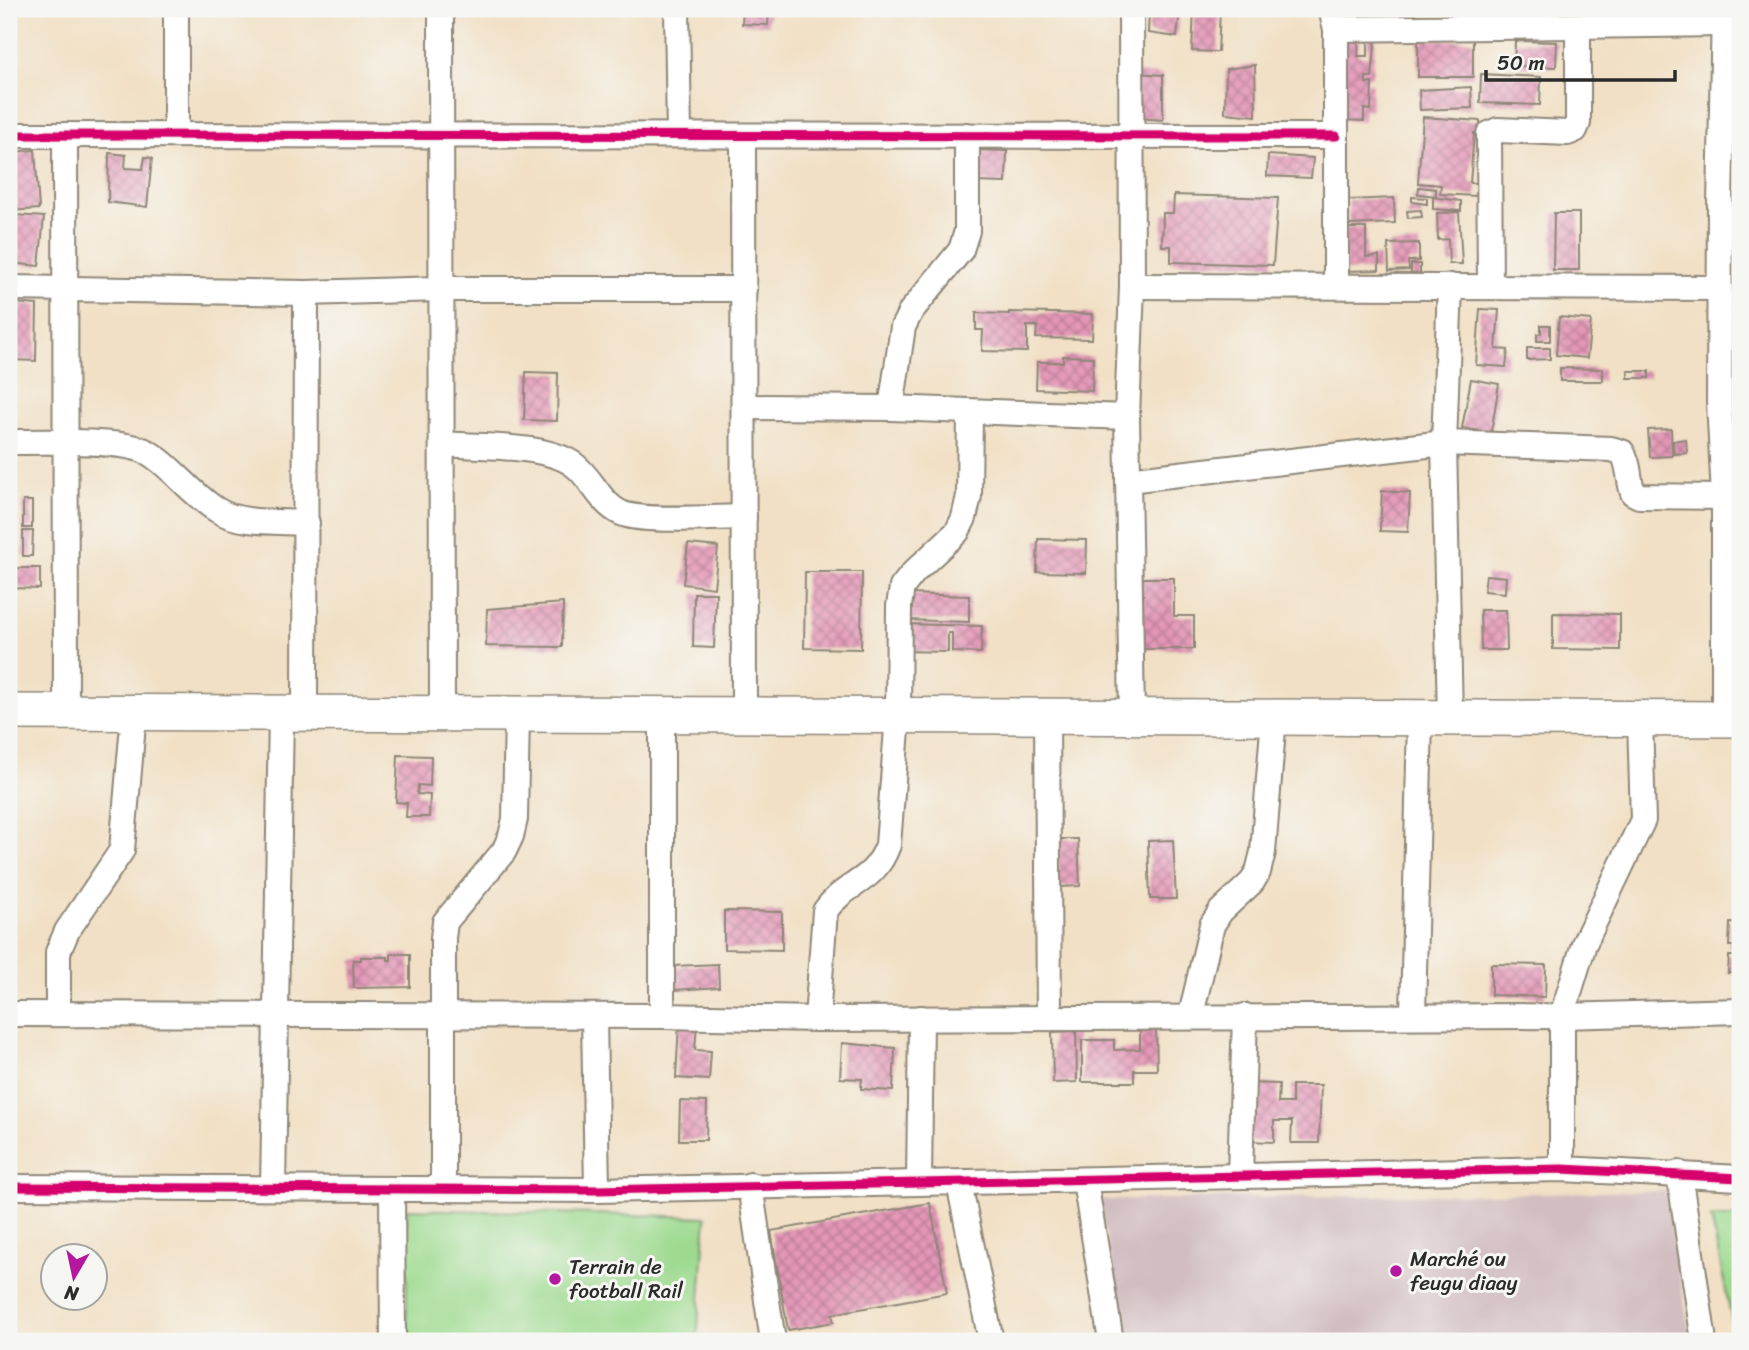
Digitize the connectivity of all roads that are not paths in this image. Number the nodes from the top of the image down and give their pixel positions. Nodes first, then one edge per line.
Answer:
1 (176, 9) edge
2 (441, 9) edge
3 (677, 9) edge
4 (1131, 9) edge
5 (1724, 17) edge
6 (1333, 19) edge
7 (1578, 26) junction
8 (9, 135) edge
9 (65, 135) junction
10 (176, 135) junction
11 (441, 135) junction
12 (679, 135) junction
13 (967, 135) junction
14 (1131, 135) junction
15 (743, 136) junction
16 (1336, 136) junction
17 (1730, 206) edge
18 (1132, 286) junction
19 (1336, 286) junction
20 (1450, 286) junction
21 (1490, 287) junction
22 (9, 288) edge
23 (1720, 288) junction
24 (65, 289) junction
25 (441, 289) junction
26 (744, 289) junction
27 (306, 293) junction
28 (1730, 401) edge
29 (745, 407) junction
30 (891, 408) junction
31 (970, 412) junction
32 (1127, 417) junction
33 (9, 442) edge
34 (65, 442) junction
35 (1444, 443) junction
36 (442, 444) junction
37 (1128, 480) junction
38 (1724, 497) junction
39 (744, 517) junction
40 (306, 523) junction
41 (9, 712) edge
42 (66, 712) junction
43 (134, 713) junction
44 (293, 713) junction
45 (442, 714) junction
46 (517, 715) junction
47 (662, 715) junction
48 (744, 715) junction
49 (898, 716) junction
50 (1047, 716) junction
51 (1132, 717) junction
52 (1274, 717) junction
53 (1435, 718) junction
54 (1640, 719) junction
55 (1732, 719) edge
56 (1740, 1011) edge
57 (9, 1014) edge
58 (58, 1014) junction
59 (276, 1015) junction
60 (443, 1016) junction
61 (594, 1016) junction
62 (662, 1016) junction
63 (1191, 1016) junction
64 (1245, 1016) junction
65 (1413, 1016) junction
66 (1562, 1016) junction
67 (1049, 1017) junction
68 (921, 1018) junction
69 (817, 1019) junction
70 (1562, 1169) junction
71 (1679, 1173) junction
72 (1240, 1175) junction
73 (1740, 1178) edge
74 (1085, 1181) junction
75 (919, 1182) junction
76 (959, 1183) junction
77 (750, 1185) junction
78 (9, 1187) edge
79 (273, 1188) junction
80 (392, 1189) junction
81 (443, 1190) junction
82 (597, 1190) junction
83 (393, 1341) edge
84 (773, 1341) edge
85 (991, 1341) edge
86 (1111, 1341) edge
87 (1704, 1341) edge

1 - 10 street
2 - 11 street
3 - 12 street
4 - 14 street
5 - 7 street
5 - 17 street
6 - 7 street
6 - 16 street
7 - 21 street
8 - 9 street
9 - 10 street
9 - 24 street
10 - 11 street
11 - 12 street
11 - 25 street
12 - 15 street
13 - 14 street
13 - 15 street
13 - 30 street
14 - 16 street
14 - 18 street
15 - 26 street
16 - 19 street
17 - 23 street
18 - 19 street
18 - 32 street
19 - 20 street
20 - 21 street
20 - 35 street
21 - 23 street
22 - 24 street
23 - 28 street
24 - 27 street
24 - 34 street
25 - 26 street
25 - 27 street
25 - 36 street
26 - 29 street
27 - 40 street
28 - 38 street
29 - 30 street
29 - 39 street
30 - 31 street
31 - 32 street
31 - 49 street
32 - 37 street
33 - 34 street
34 - 40 street
34 - 42 street
35 - 37 street
35 - 38 street
35 - 53 street
36 - 39 street
36 - 45 street
37 - 51 street
38 - 55 street
39 - 48 street
40 - 44 street
41 - 42 main road
42 - 43 main road
43 - 44 main road
43 - 58 street
44 - 45 main road
44 - 59 street
45 - 46 main road
46 - 47 main road
46 - 60 street
47 - 48 main road
47 - 62 street
48 - 49 main road
49 - 50 main road
49 - 69 street
50 - 51 main road
50 - 67 street
51 - 52 main road
52 - 53 main road
52 - 63 street
53 - 54 main road
53 - 65 street
54 - 55 main road
54 - 66 street
56 - 66 street
57 - 58 street
58 - 59 street
59 - 60 street
59 - 79 street
60 - 61 street
60 - 81 street
61 - 62 street
61 - 82 street
62 - 69 street
63 - 64 street
63 - 67 street
64 - 65 street
64 - 72 street
65 - 66 street
66 - 70 street
67 - 68 street
68 - 69 street
68 - 75 street
70 - 71 street
70 - 72 street
71 - 73 street
71 - 87 street
72 - 74 street
74 - 76 street
74 - 86 street
75 - 76 street
75 - 77 street
76 - 85 street
77 - 82 street
77 - 84 street
78 - 79 street
79 - 80 street
80 - 81 street
80 - 83 street
81 - 82 street

